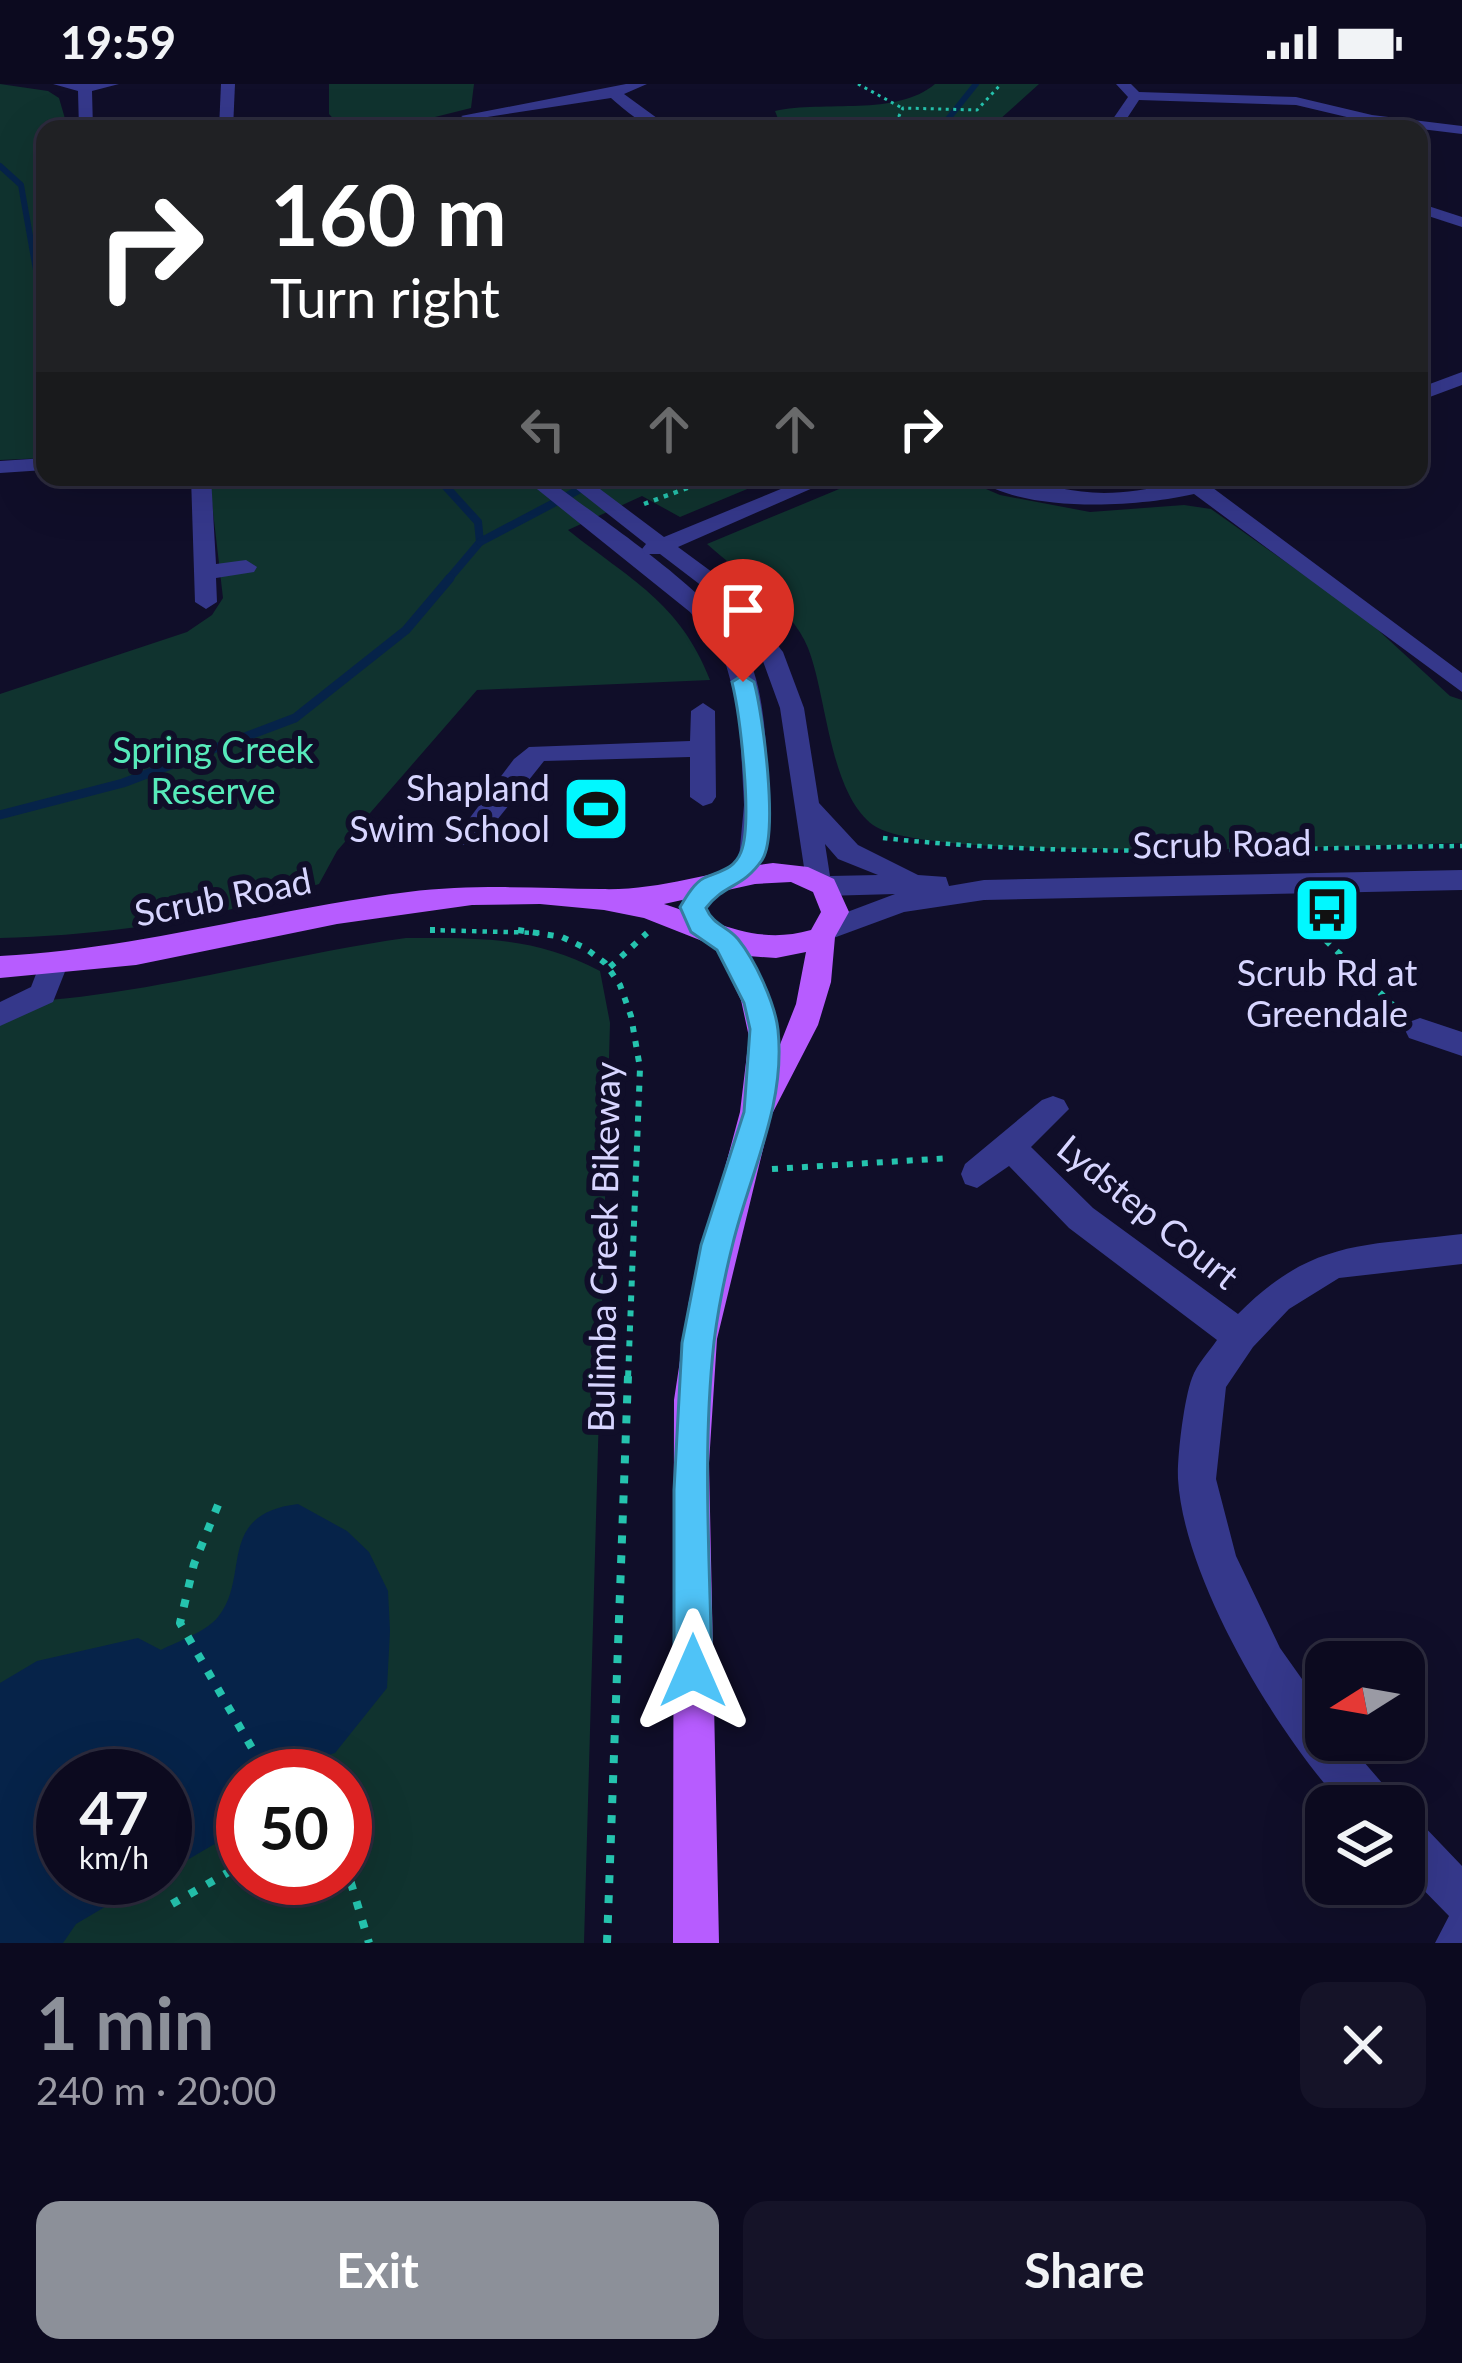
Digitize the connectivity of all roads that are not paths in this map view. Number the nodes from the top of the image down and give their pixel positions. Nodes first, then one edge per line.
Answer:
1 (60, 84) edge
2 (112, 84) edge
3 (228, 84) edge
4 (640, 84) edge
5 (85, 88) junction
6 (1129, 90) edge
7 (614, 93) junction
8 (458, 114) dead end
9 (86, 120) edge
10 (226, 120) edge
11 (647, 120) edge
12 (1117, 120) edge
13 (1357, 120) edge
14 (1428, 128) edge
15 (1462, 130) edge
16 (1428, 211) edge
17 (1462, 222) edge
18 (1462, 378) edge
19 (1428, 391) edge
20 (36, 465) edge
21 (0, 467) edge
22 (202, 486) edge
23 (544, 486) edge
24 (584, 486) edge
25 (806, 486) edge
26 (1018, 486) edge
27 (1199, 487) joint
28 (664, 544) junction
29 (636, 555) junction
30 (246, 567) dead end
31 (207, 572) junction
32 (206, 602) dead end
33 (1462, 685) edge
34 (703, 711) dead end
35 (703, 748) junction
36 (703, 797) dead end
37 (802, 800) junction
38 (466, 839) dead end
39 (1462, 880) edge
40 (722, 882) junction
41 (923, 882) junction
42 (820, 883) junction
43 (984, 890) junction
44 (605, 899) junction
45 (825, 933) junction
46 (719, 940) junction
47 (53, 964) junction
48 (0, 967) edge
49 (0, 1015) edge
50 (1420, 1030) road end
51 (1462, 1044) edge
52 (1053, 1108) dead end
53 (759, 1112) junction
54 (1010, 1146) junction
55 (977, 1174) dead end
56 (1462, 1249) edge
57 (1240, 1336) junction
58 (1354, 1785) edge
59 (1425, 1860) edge
60 (1462, 1899) edge
61 (1462, 1934) edge
62 (696, 1943) edge
63 (1458, 1943) edge

1 - 5 street
2 - 5 street
3 - 10 street
4 - 7 street
5 - 9 street
6 - 12 street
6 - 13 street
7 - 8 street
7 - 11 street
14 - 15 street
16 - 17 street
18 - 19 street
20 - 21 street
22 - 31 street
23 - 29 street
24 - 28 street
25 - 28 street
26 - 27 street
27 - 33 street
28 - 29 street
28 - 37 street
29 - 40 street
30 - 31 street
31 - 32 street
34 - 35 street
35 - 36 street
35 - 38 street
37 - 41 street
37 - 42 street
39 - 43 street, Scrub Road
40 - 42 main road, Scrub Road
40 - 44 main road, Scrub Road
40 - 46 main road
41 - 42 street, Scrub Road
41 - 43 street, Scrub Road
42 - 45 main road
43 - 45 street, Scrub Road
44 - 46 main road, Scrub Road
44 - 47 main road, Scrub Road
45 - 46 main road, Scrub Road
45 - 53 main road
46 - 53 main road
47 - 48 main road, Scrub Road
47 - 49 street
50 - 51 street
52 - 54 street, Lydstep Court
53 - 62 main road
54 - 55 street, Lydstep Court
54 - 57 street, Lydstep Court
56 - 57 street
57 - 58 street
59 - 60 street
61 - 63 street

